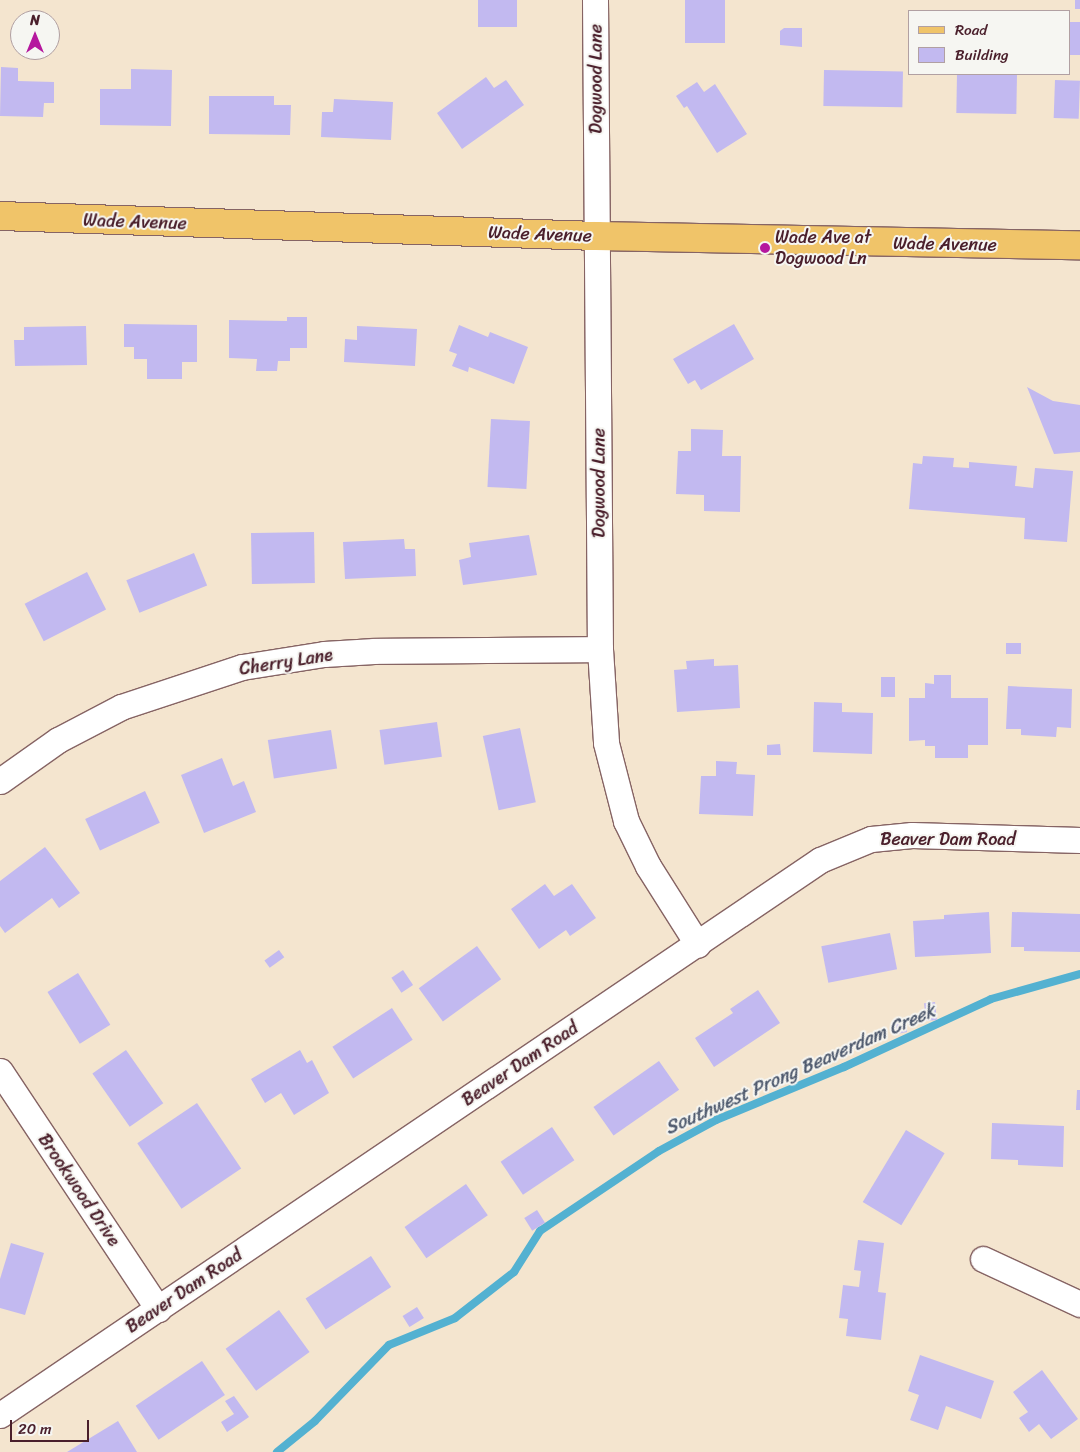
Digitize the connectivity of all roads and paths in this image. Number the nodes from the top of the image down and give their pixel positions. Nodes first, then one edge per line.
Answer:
1 (595, 0) edge
2 (0, 216) edge
3 (597, 236) junction
4 (1080, 245) edge
5 (600, 649) junction
6 (0, 781) edge
7 (1080, 840) edge
8 (698, 945) junction
9 (0, 1071) edge
10 (982, 1259) dead end
11 (1080, 1304) edge
12 (158, 1309) junction
13 (0, 1415) edge

1 - 3 street, Dogwood Lane
2 - 3 main road, Wade Avenue
3 - 4 main road, Wade Avenue
3 - 5 street, Dogwood Lane
5 - 6 street, Cherry Lane
5 - 8 street, Dogwood Lane
7 - 8 street, Beaver Dam Road
8 - 12 street, Beaver Dam Road
9 - 12 street, Brookwood Drive
10 - 11 street
12 - 13 street, Beaver Dam Road

